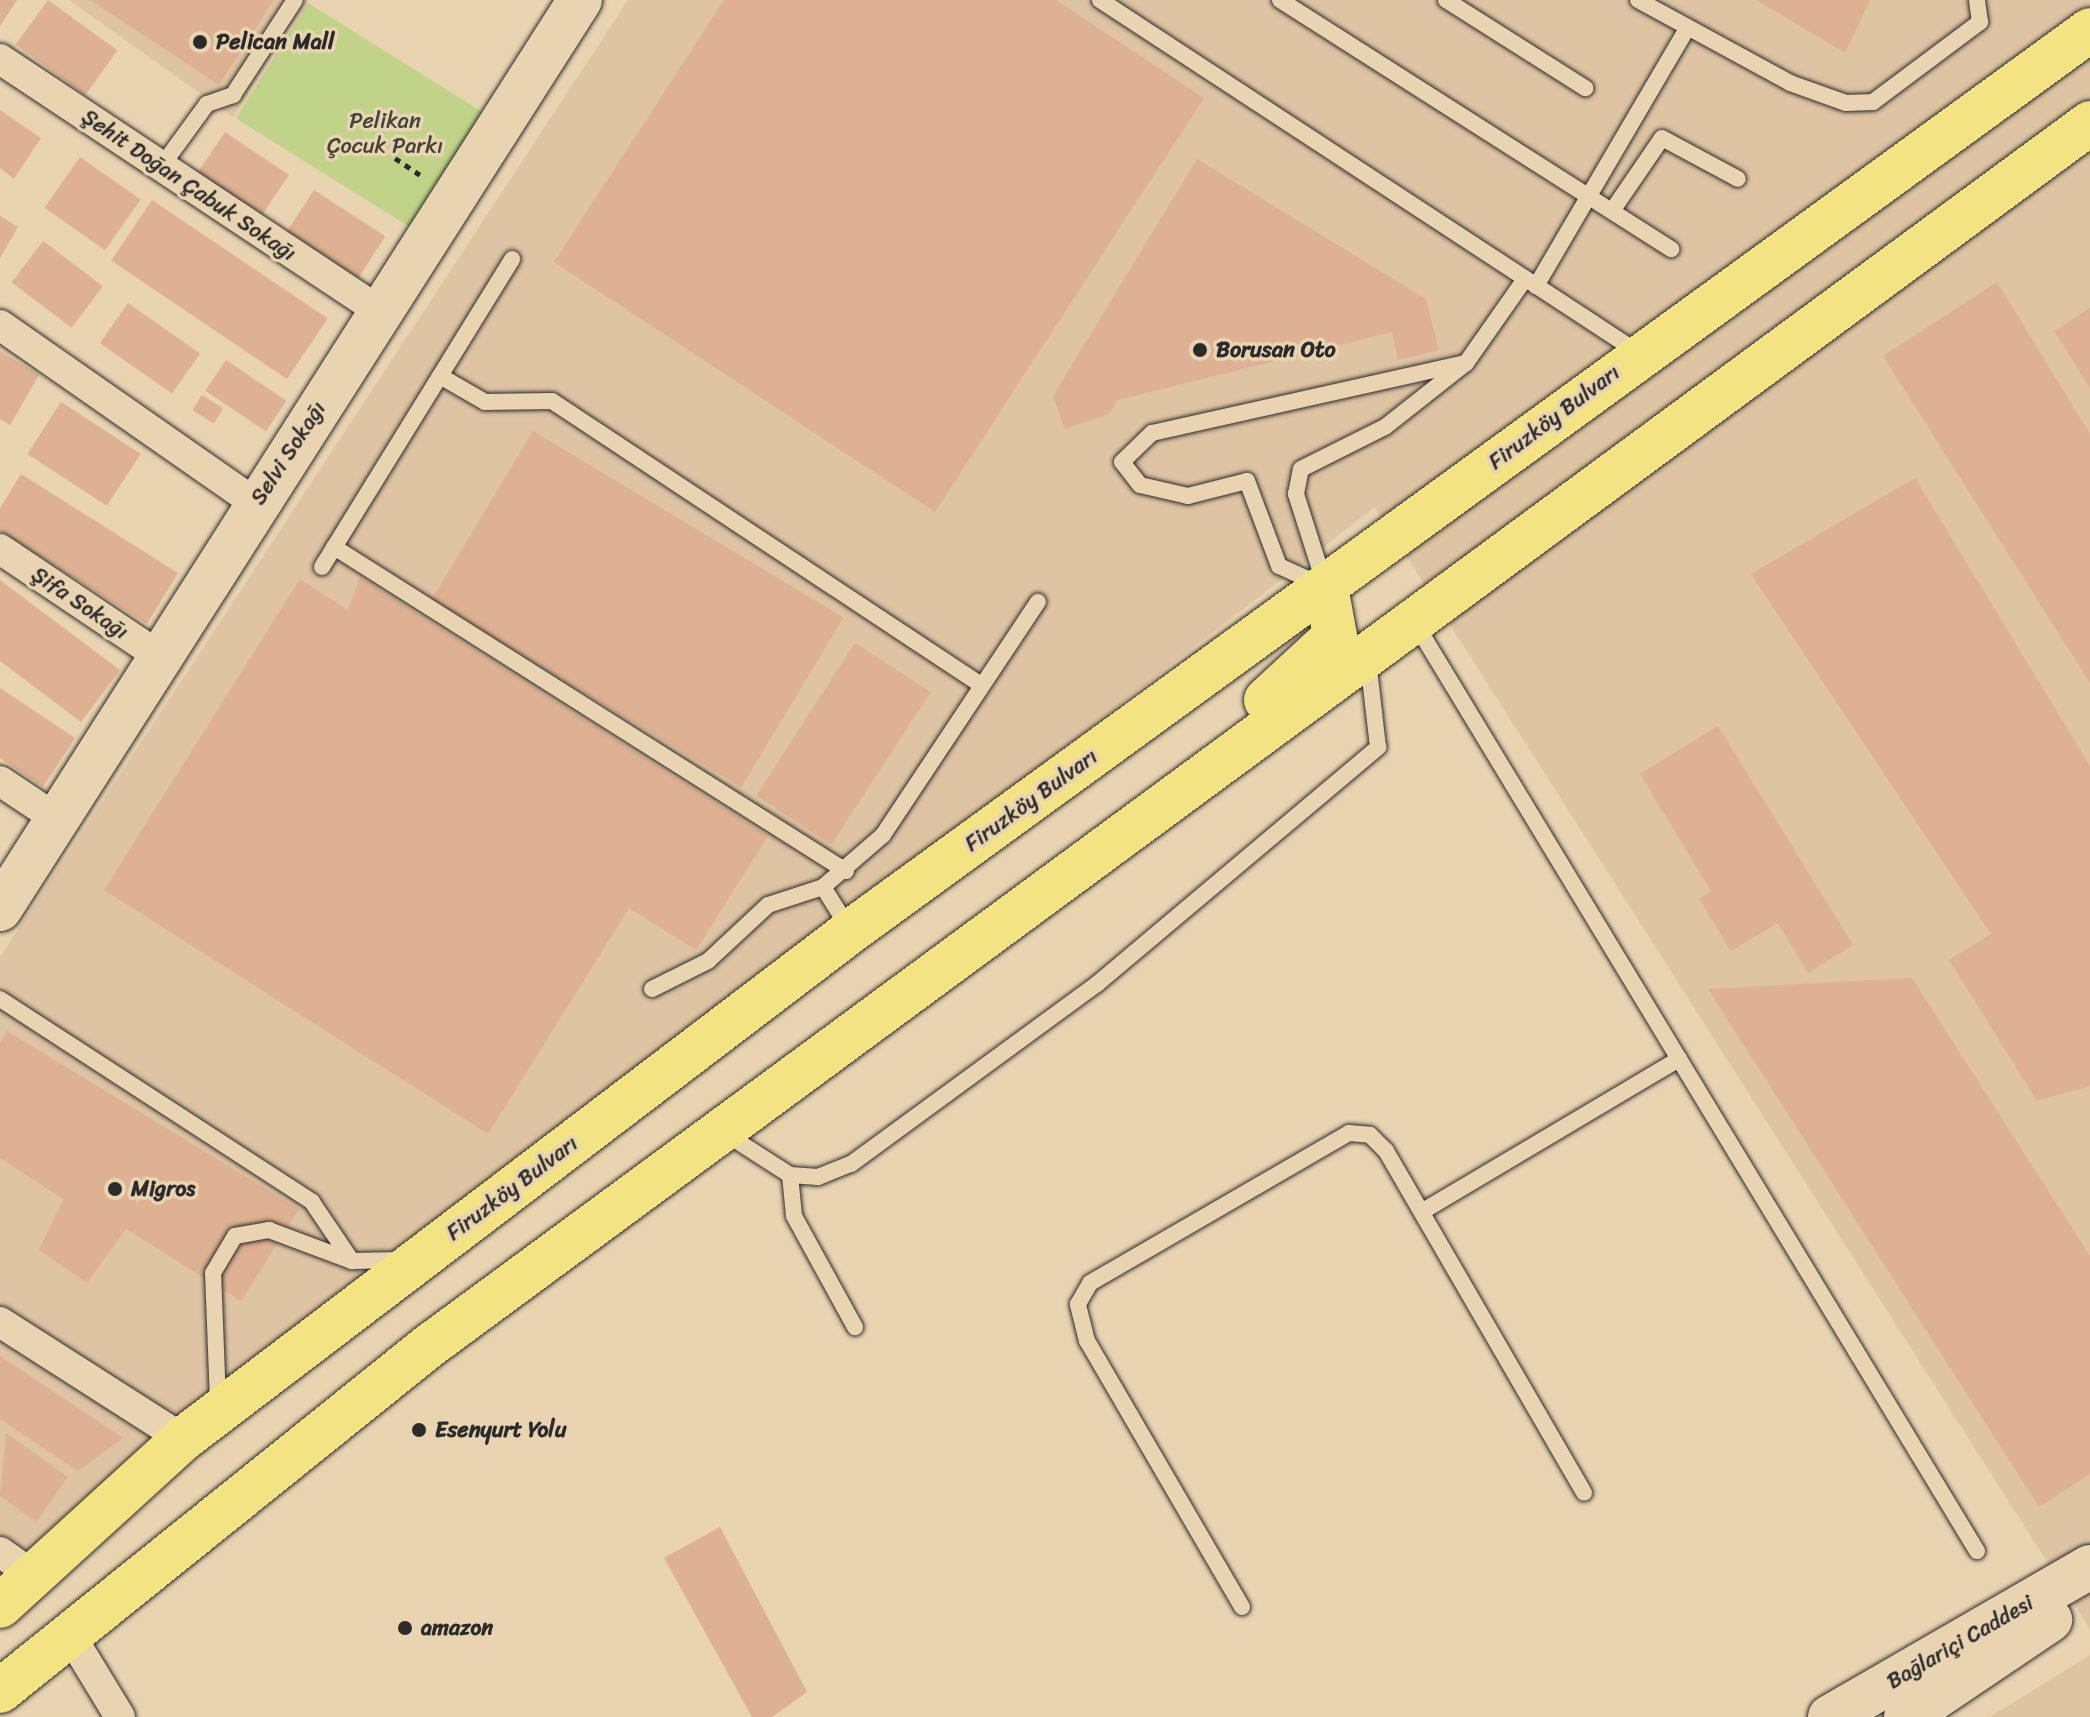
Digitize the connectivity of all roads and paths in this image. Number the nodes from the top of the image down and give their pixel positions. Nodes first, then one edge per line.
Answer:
1 (295, 0) edge
2 (580, 0) edge
3 (1100, 0) edge
4 (1280, 0) edge
5 (1446, 0) edge
6 (1638, 0) edge
7 (1977, 0) edge
8 (1687, 29) junction
9 (2090, 30) edge
10 (0, 59) edge
11 (1585, 88) dead end
12 (2090, 123) edge
13 (161, 167) junction
14 (1738, 179) dead end
15 (1589, 196) junction
16 (1612, 211) junction
17 (1671, 249) dead end
18 (512, 259) dead end
19 (1530, 282) junction
20 (379, 311) junction
21 (0, 325) edge
22 (1639, 353) junction
23 (1466, 363) junction
24 (440, 376) junction
25 (255, 503) junction
26 (334, 547) junction
27 (0, 549) edge
28 (322, 567) dead end
29 (1326, 587) junction
30 (1038, 602) dead end
31 (1414, 622) junction
32 (159, 656) junction
33 (1367, 658) junction
34 (981, 685) junction
35 (0, 781) edge
36 (1162, 810) junction
37 (57, 819) junction
38 (846, 871) junction
39 (823, 887) junction
40 (0, 909) edge
41 (851, 931) junction
42 (652, 989) dead end
43 (0, 999) edge
44 (1679, 1059) junction
45 (721, 1131) junction
46 (790, 1175) junction
47 (1423, 1211) junction
48 (448, 1238) junction
49 (352, 1261) junction
50 (0, 1322) edge
51 (855, 1327) dead end
52 (198, 1428) junction
53 (1584, 1493) dead end
54 (1977, 1551) dead end
55 (16, 1563) edge
56 (2090, 1567) edge
57 (2090, 1590) edge
58 (0, 1606) edge
59 (1242, 1607) dead end
60 (69, 1633) junction
61 (16, 1677) edge
62 (0, 1706) edge
63 (120, 1717) edge
64 (1830, 1717) edge
65 (1906, 1717) edge

1 - 13 lane
2 - 20 street, Selvi Sokağı
3 - 19 lane
4 - 15 lane
5 - 11 lane
6 - 8 lane
7 - 8 lane
8 - 15 lane
9 - 22 main road, Firuzköy Bulvarı
10 - 13 street, Şehit Doğan Çabuk Sokağı
12 - 31 main road
13 - 20 street, Şehit Doğan Çabuk Sokağı
14 - 16 lane
15 - 16 lane
15 - 19 lane
16 - 17 lane
18 - 24 lane
19 - 22 lane
19 - 23 lane
20 - 25 street, Selvi Sokağı
21 - 25 street
22 - 29 main road, Firuzköy Bulvarı
23 - 29 lane
23 - 29 lane
24 - 26 lane
24 - 34 lane
25 - 32 street, Selvi Sokağı
26 - 28 lane
26 - 38 lane
27 - 32 street, Şifa Sokağı
29 - 36 main road
29 - 41 main road, Firuzköy Bulvarı
30 - 34 lane
31 - 33 main road
31 - 44 lane
32 - 37 street, Selvi Sokağı
33 - 36 main road
33 - 46 lane
34 - 38 lane
35 - 37 street
36 - 45 main road
37 - 40 street, Selvi Sokağı
38 - 39 lane
39 - 41 lane
39 - 42 lane
41 - 48 main road, Firuzköy Bulvarı
43 - 49 lane
44 - 47 lane
44 - 54 lane
45 - 46 lane
45 - 60 main road
46 - 51 lane
47 - 53 lane
47 - 59 lane
48 - 49 lane
48 - 52 main road, Firuzköy Bulvarı
49 - 52 lane
50 - 52 street
52 - 55 main road, Firuzköy Bulvarı
55 - 58 main road, Firuzköy Bulvarı
56 - 64 street, Bağlariçi Caddesi
57 - 65 street, Bağlariçi Caddesi
60 - 61 main road
60 - 63 street
61 - 62 main road

